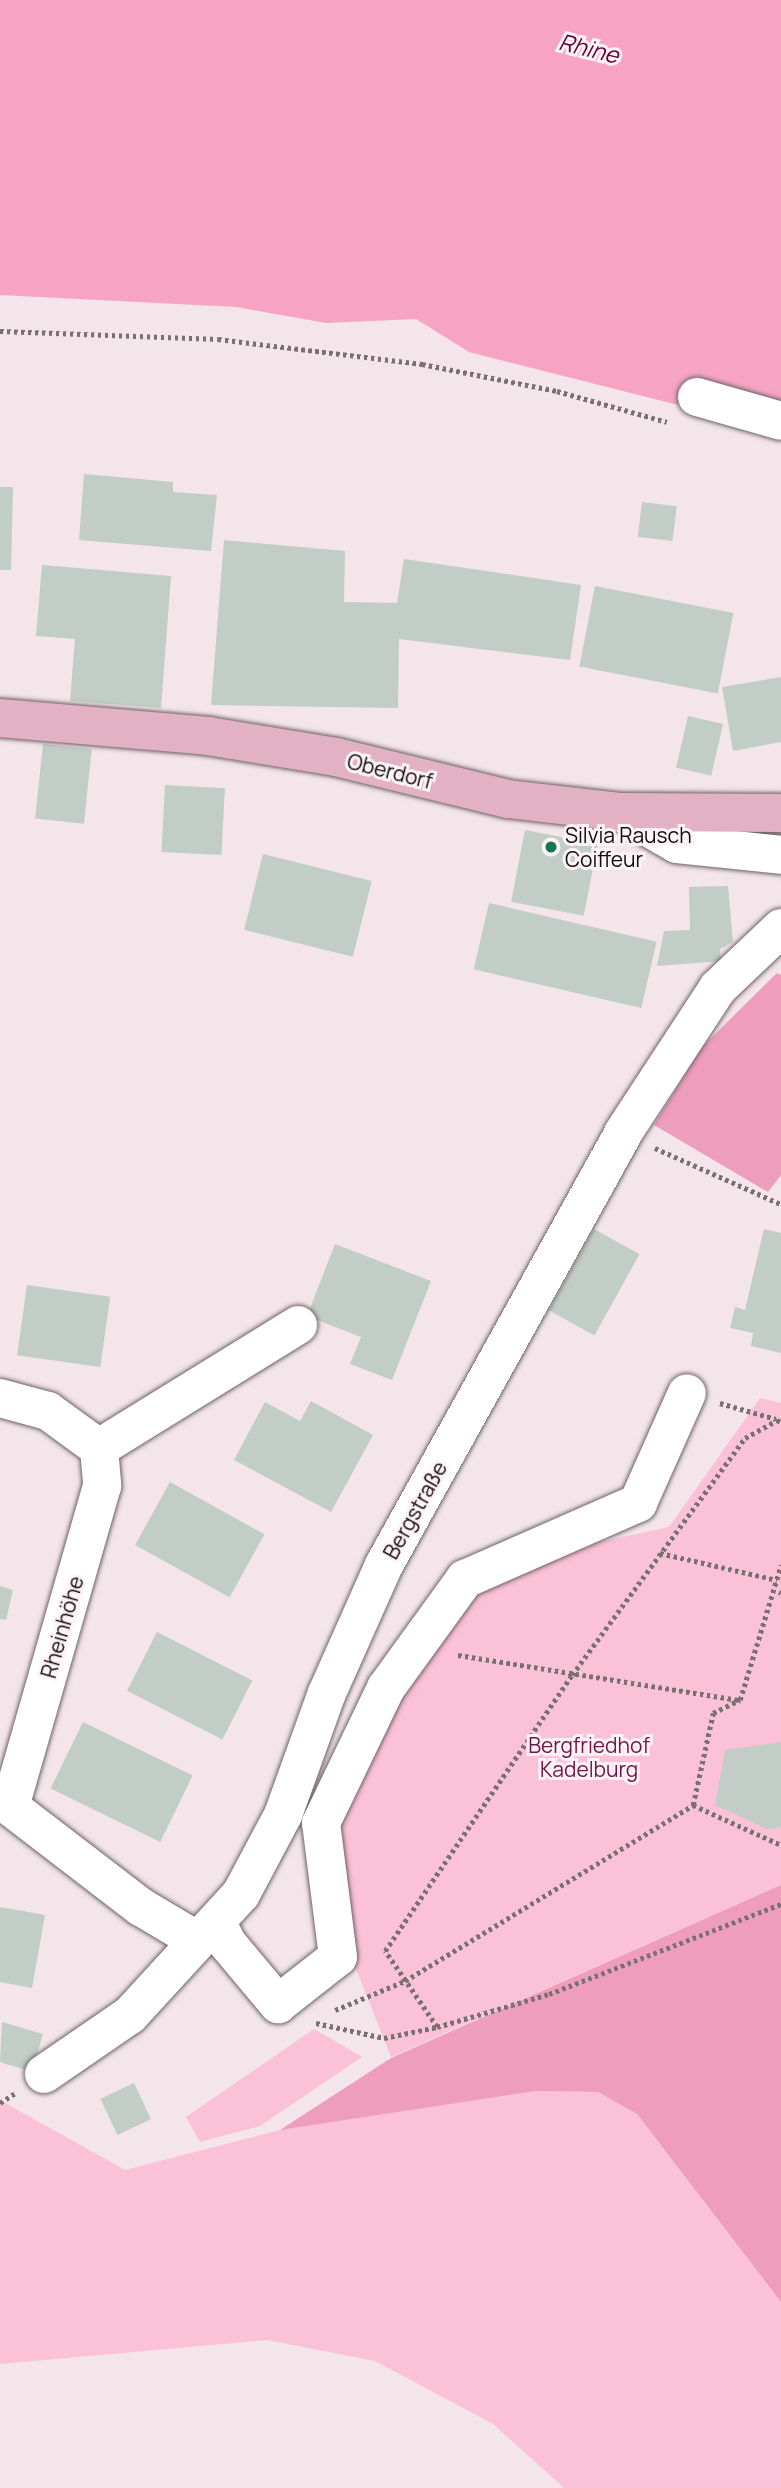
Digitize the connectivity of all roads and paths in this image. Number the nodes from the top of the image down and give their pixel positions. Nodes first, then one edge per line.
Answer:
1 (0, 331) edge
2 (687, 411) joint
3 (781, 421) edge
4 (0, 718) edge
5 (621, 812) junction
6 (781, 813) edge
7 (781, 855) edge
8 (781, 928) edge
9 (623, 1133) junction
10 (781, 1204) edge
11 (298, 1325) dead end
12 (687, 1393) joint
13 (0, 1398) edge
14 (779, 1421) edge
15 (99, 1448) junction
16 (660, 1553) junction
17 (781, 1565) edge
18 (777, 1580) junction
19 (416, 1647) junction
20 (572, 1675) junction
21 (740, 1700) junction
22 (6, 1801) edge
23 (694, 1805) junction
24 (781, 1845) edge
25 (781, 1904) edge
26 (208, 1932) junction
27 (405, 1980) junction
28 (332, 2011) dead end
29 (321, 2017) dead end
30 (437, 2027) junction
31 (44, 2074) dead end

1 - 2 path
2 - 3 street
4 - 5 main road, Oberdorf
5 - 6 main road, Oberdorf
5 - 7 street
8 - 9 street, Bergstraße
9 - 10 path
9 - 26 street, Bergstraße
11 - 15 street
12 - 14 path
12 - 19 street
13 - 15 street
14 - 16 path
15 - 22 street, Rheinhöhe
16 - 18 path
16 - 20 path
17 - 18 path
18 - 21 path
19 - 20 path
19 - 26 street
20 - 21 path
20 - 27 path
21 - 23 path
22 - 26 street, Rheinhöhe
23 - 24 path
23 - 27 path
25 - 30 path
26 - 31 street, Bergstraße
27 - 28 path
27 - 30 path
29 - 30 path

